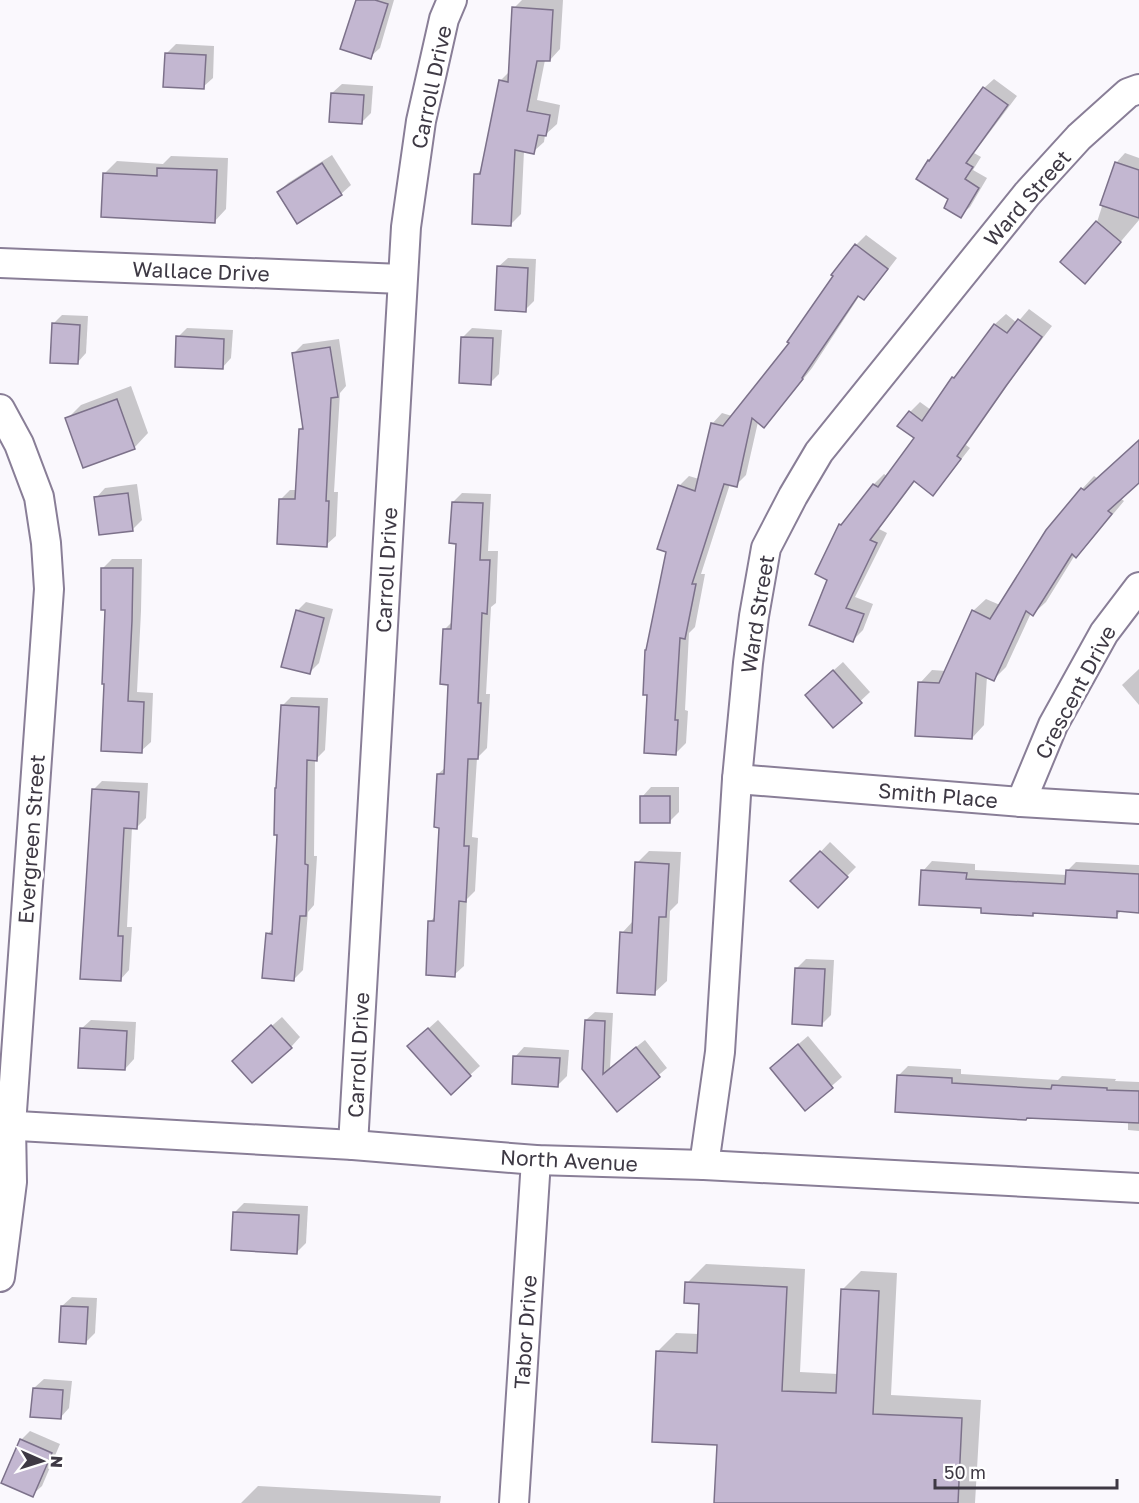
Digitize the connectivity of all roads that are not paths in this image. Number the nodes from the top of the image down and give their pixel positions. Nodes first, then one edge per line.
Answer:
1 (453, 0) edge
2 (1139, 89) edge
3 (0, 263) edge
4 (402, 279) junction
5 (0, 409) edge
6 (1139, 587) edge
7 (737, 779) junction
8 (1021, 802) junction
9 (1139, 809) edge
10 (5, 1125) edge
11 (353, 1145) junction
12 (536, 1160) junction
13 (704, 1165) junction
14 (1139, 1188) edge
15 (0, 1277) edge
16 (514, 1503) edge

1 - 4 street, Carroll Drive
2 - 7 street, Ward Street
3 - 4 street, Wallace Drive
4 - 11 street, Carroll Drive
5 - 10 street, Evergreen Street
6 - 8 street, Crescent Drive
7 - 8 street, Smith Place
7 - 13 street, Ward Street
8 - 9 street, Smith Place
10 - 11 street, North Avenue
10 - 15 street, Evergreen Street
11 - 12 street, North Avenue
12 - 13 street, North Avenue
12 - 16 street, Tabor Drive
13 - 14 street, North Avenue

